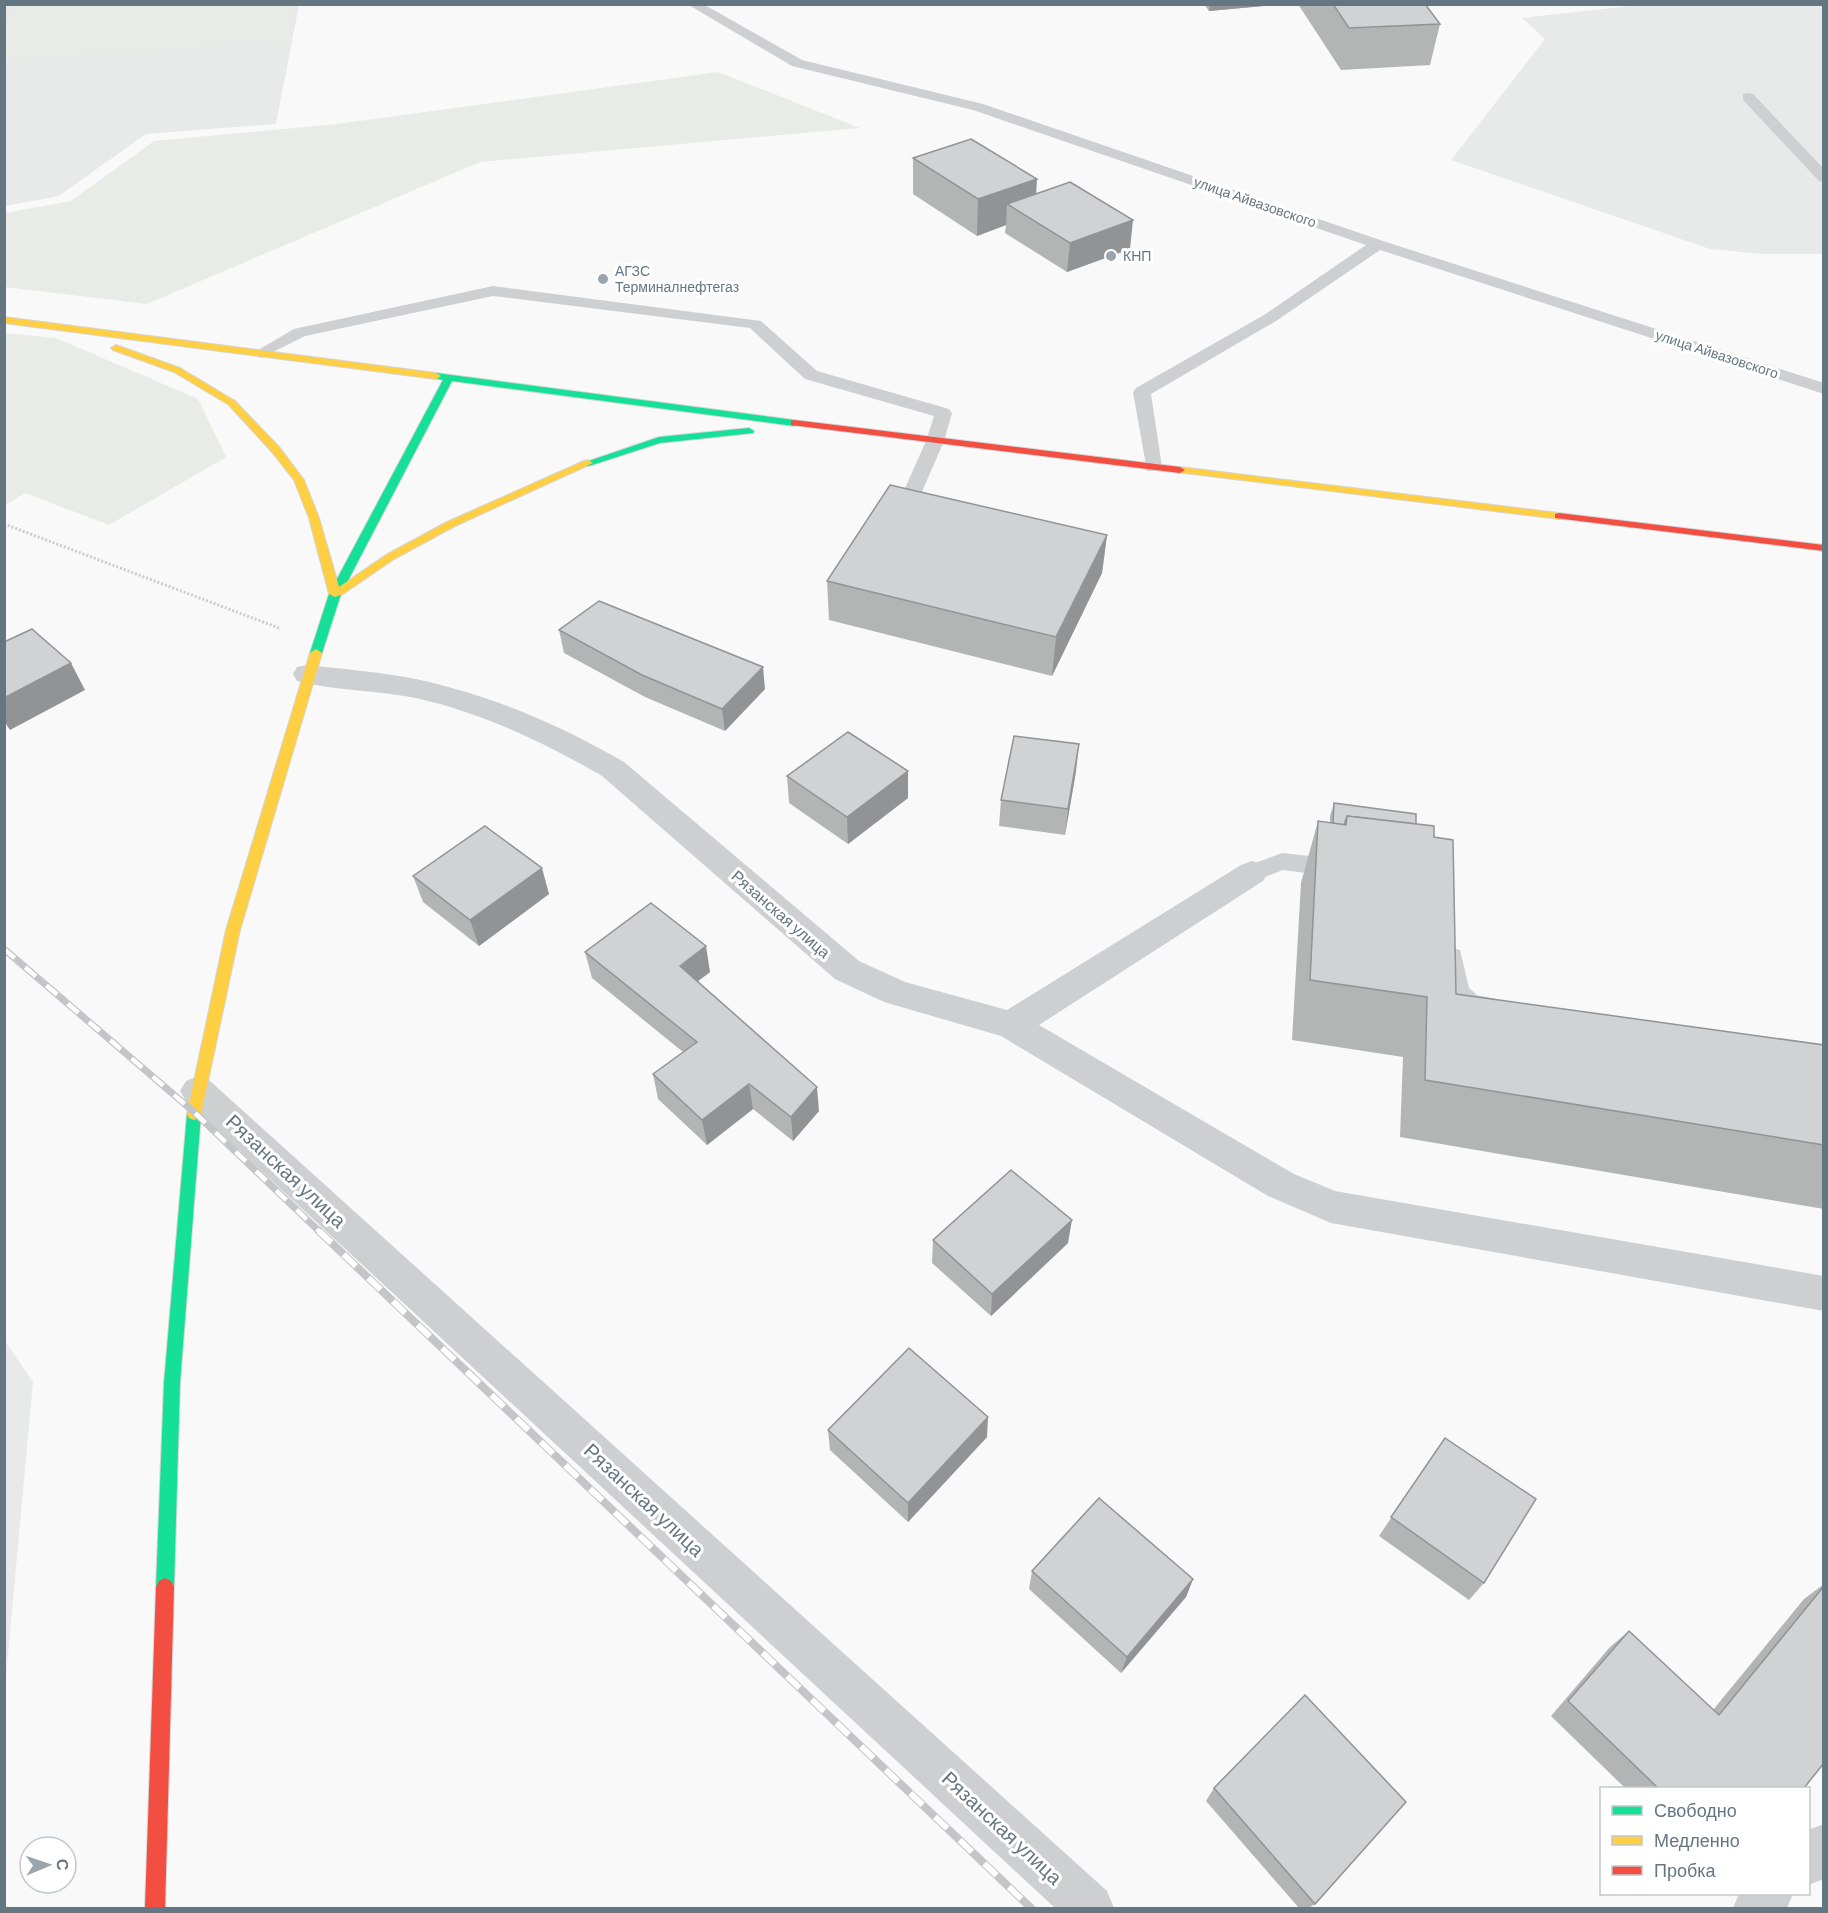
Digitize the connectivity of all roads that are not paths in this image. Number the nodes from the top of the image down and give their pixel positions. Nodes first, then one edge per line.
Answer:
1 (693, 4) edge
2 (1748, 97) dead end
3 (1824, 178) edge
4 (1378, 244) junction
5 (4, 320) edge
6 (58, 327) junction
7 (261, 353) junction
8 (449, 377) junction
9 (1824, 389) edge
10 (848, 429) junction
11 (934, 441) junction
12 (1152, 467) junction
13 (942, 511) edge
14 (1824, 548) edge
15 (335, 594) junction
16 (307, 674) junction
17 (1363, 871) edge
18 (1252, 873) joint
19 (1448, 937) edge
20 (1518, 1012) edge
21 (1011, 1025) junction
22 (198, 1091) junction
23 (1824, 1294) edge
24 (1824, 1848) edge
25 (1810, 1859) edge
26 (1767, 1895) edge
27 (155, 1908) edge
28 (1090, 1908) edge
29 (1757, 1908) edge

1 - 4 lane, улица Айвазовского
2 - 3 lane
4 - 9 lane, улица Айвазовского
4 - 12 lane
5 - 6 main road
6 - 7 main road
6 - 15 main road
7 - 8 main road
7 - 11 lane
8 - 10 main road
8 - 15 main road
10 - 11 main road
10 - 15 main road
11 - 12 main road
11 - 13 lane
12 - 14 main road
15 - 16 main road
16 - 21 street, Рязанская улица
16 - 22 main road
17 - 18 lane
18 - 21 street
19 - 20 lane
21 - 23 street, Рязанская улица
22 - 27 main road
22 - 28 street, Рязанская улица
24 - 25 street
26 - 29 street

